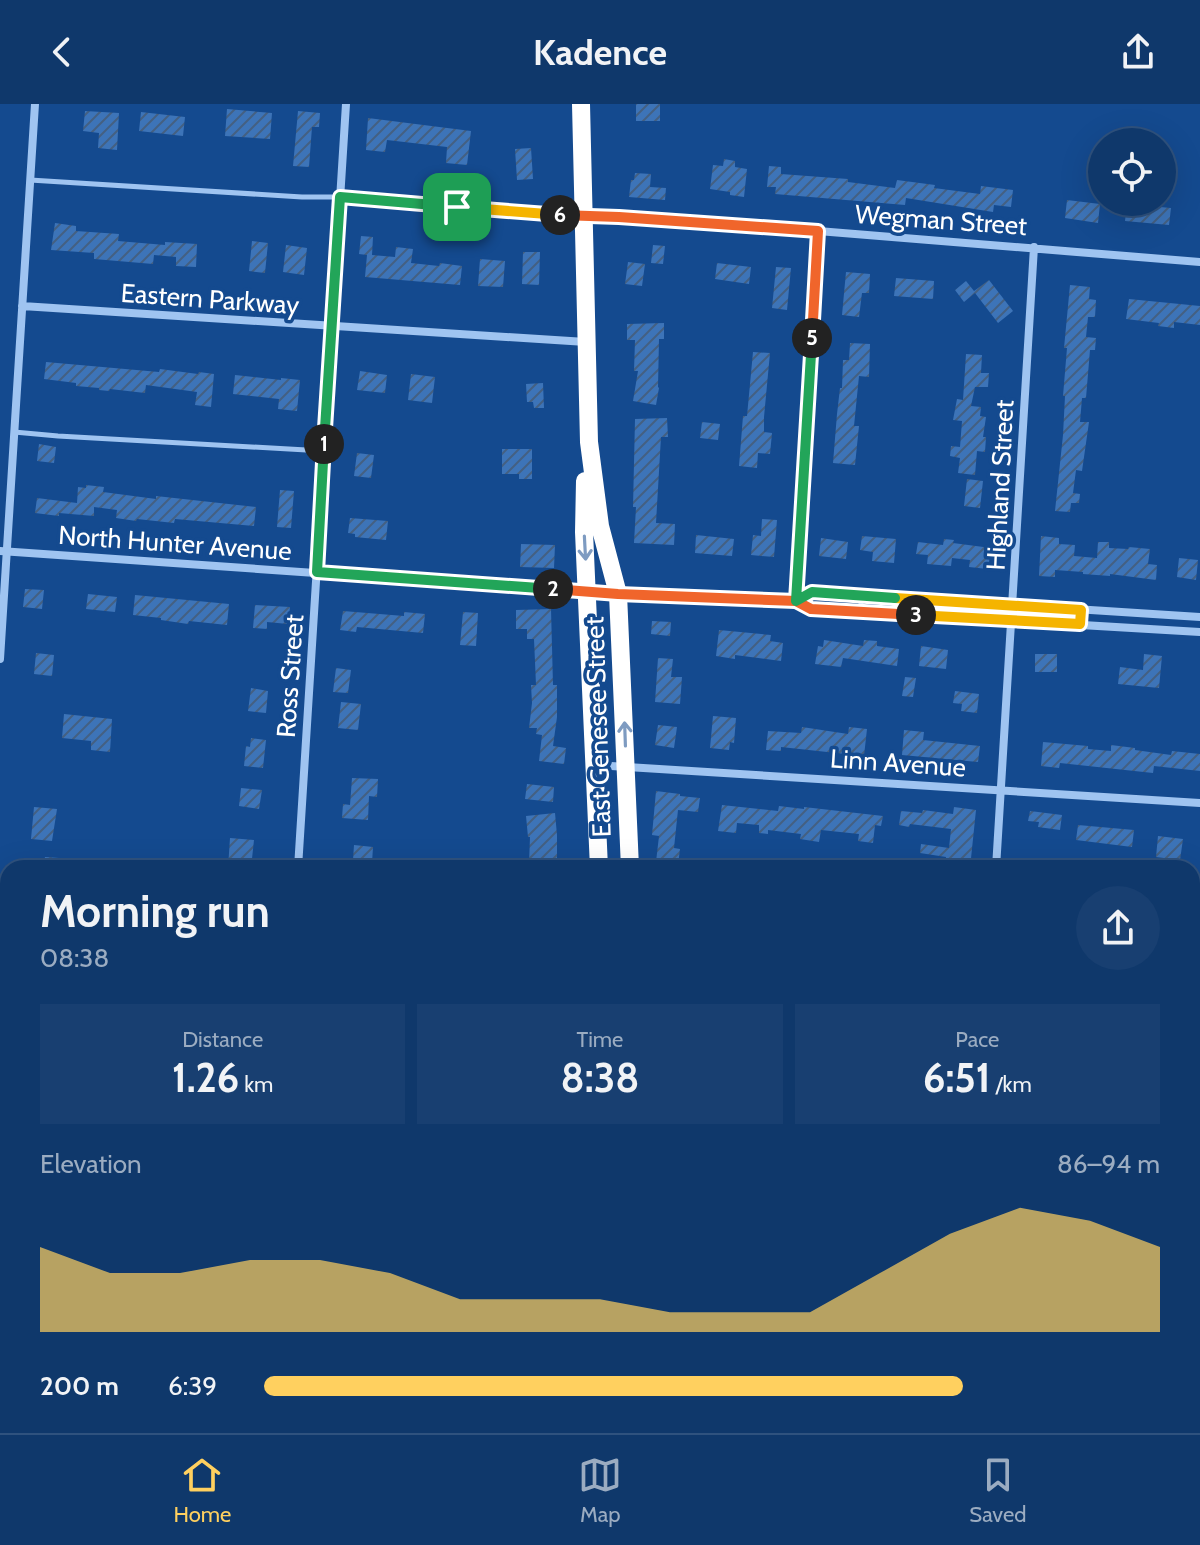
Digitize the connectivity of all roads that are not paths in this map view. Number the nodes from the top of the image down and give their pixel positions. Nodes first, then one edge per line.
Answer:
1 (35, 104) edge
2 (346, 104) edge
3 (581, 104) edge
4 (29, 180) junction
5 (340, 197) junction
6 (583, 217) junction
7 (818, 231) junction
8 (1034, 247) junction
9 (1200, 262) edge
10 (22, 306) junction
11 (332, 327) junction
12 (587, 343) junction
13 (14, 432) junction
14 (589, 442) junction
15 (324, 451) junction
16 (3, 552) edge
17 (317, 572) junction
18 (587, 592) junction
19 (618, 594) junction
20 (861, 596) junction
21 (796, 601) junction
22 (1013, 605) junction
23 (861, 611) junction
24 (1200, 617) edge
25 (1012, 619) junction
26 (1200, 632) edge
27 (0, 659) edge
28 (594, 765) junction
29 (626, 767) junction
30 (1001, 790) junction
31 (1200, 803) edge
32 (299, 860) edge
33 (599, 860) edge
34 (630, 860) edge
35 (997, 860) edge

1 - 4 street
2 - 5 street, Ross Street
3 - 6 highway, East Genesee Street
4 - 5 lane
4 - 10 street
5 - 6 lane
5 - 11 street, Ross Street
6 - 7 street, Wegman Street
6 - 12 highway, East Genesee Street
7 - 8 street, Wegman Street
7 - 21 street
8 - 9 street, Wegman Street
8 - 22 street, Highland Street
10 - 11 street, Eastern Parkway
10 - 13 street
11 - 12 street, Eastern Parkway
11 - 15 street, Ross Street
12 - 14 highway, East Genesee Street
13 - 15 lane
13 - 16 street
14 -> 18 highway, East Genesee Street
14 - 19 highway, East Genesee Street
15 - 17 street, Ross Street
16 - 17 street, North Hunter Avenue
16 - 27 street
17 - 18 street, North Hunter Avenue
17 - 32 street, Ross Street
18 - 19 street, North Hunter Avenue
18 - 28 highway, East Genesee Street
19 - 21 street, North Hunter Avenue
29 -> 19 highway, East Genesee Street
20 - 21 street
20 - 22 street
20 - 23 lane
21 - 23 street
22 - 24 street
22 - 25 street, Highland Street
23 - 25 street
25 - 26 street
25 - 30 street, Highland Street
28 - 29 street, Linn Avenue
28 - 33 highway, East Genesee Street
29 - 30 street, Linn Avenue
29 - 34 highway, East Genesee Street
30 - 31 street, Linn Avenue
30 - 35 street, Highland Street

